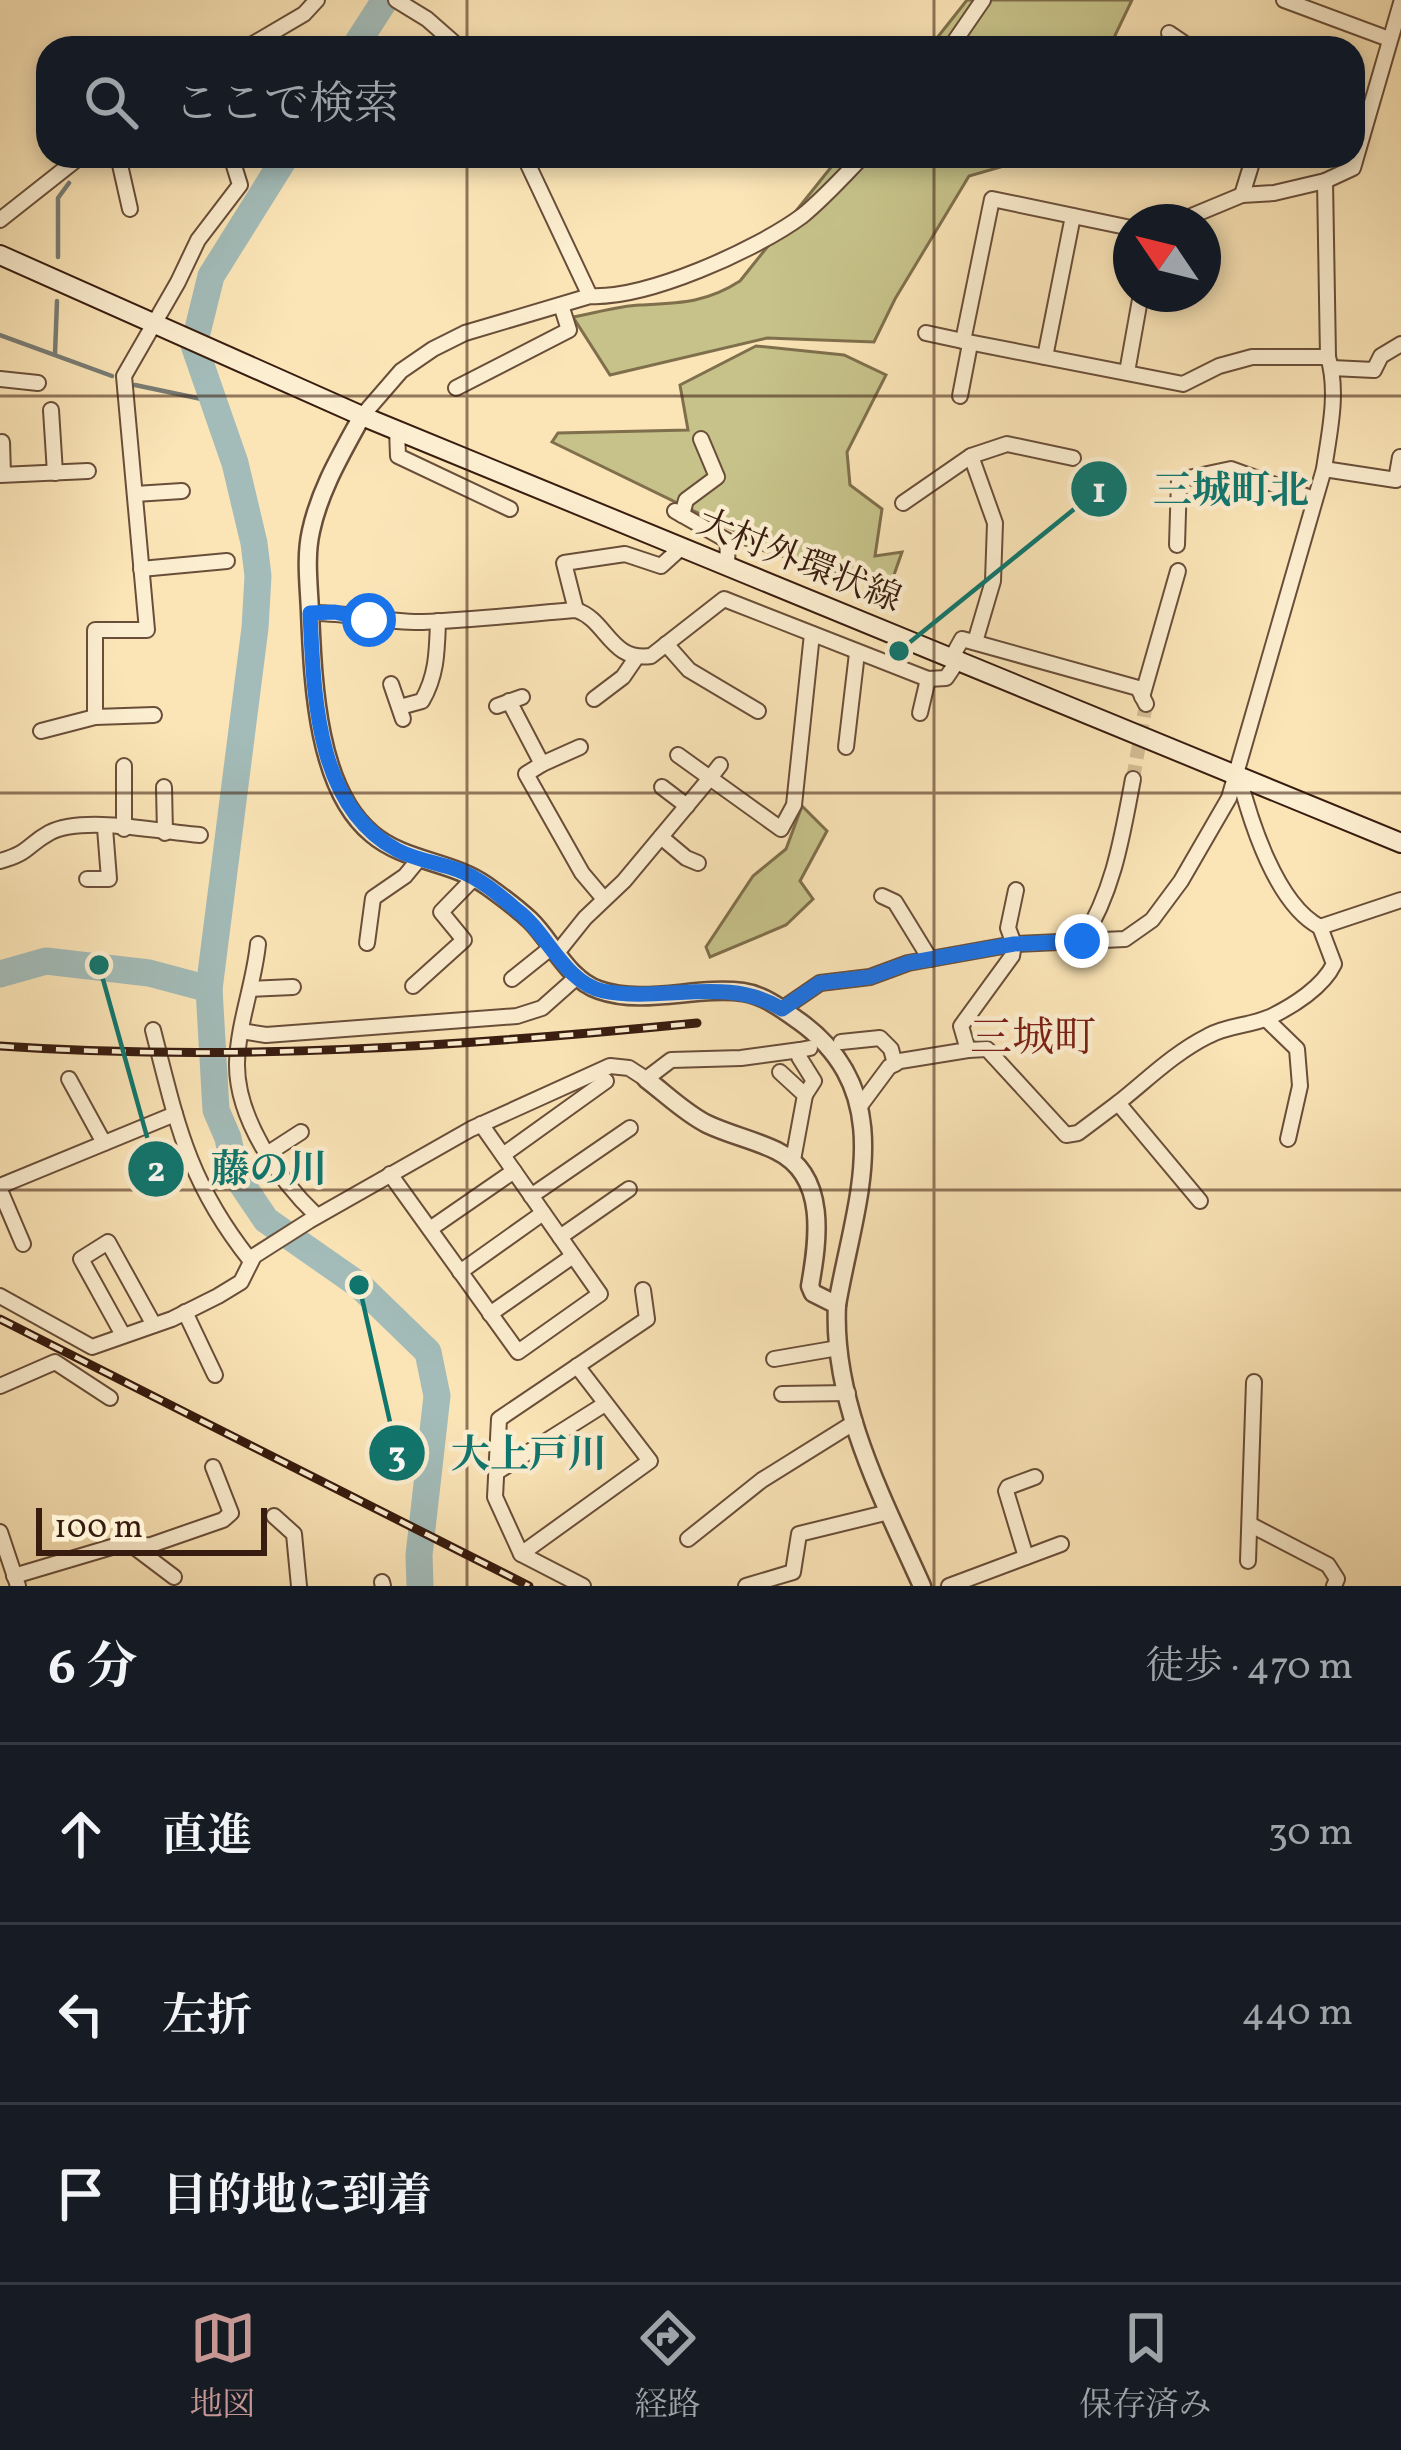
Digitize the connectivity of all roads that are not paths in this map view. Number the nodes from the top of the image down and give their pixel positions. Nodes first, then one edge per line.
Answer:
1 (317, 0) edge
2 (396, 0) edge
3 (982, 0) edge
4 (1284, 0) edge
5 (1401, 3) edge
6 (1169, 34) dead end
7 (266, 36) edge
8 (446, 36) edge
9 (958, 36) edge
10 (1172, 36) edge
11 (1389, 39) junction
12 (1365, 126) edge
13 (67, 168) edge
14 (121, 168) edge
15 (235, 168) edge
16 (530, 168) edge
17 (851, 168) edge
18 (1250, 168) edge
19 (1353, 168) edge
20 (1325, 181) junction
21 (1242, 195) junction
22 (1220, 204) edge
23 (130, 209) dead end
24 (1073, 216) junction
25 (0, 220) edge
26 (1113, 224) edge
27 (0, 255) edge
28 (590, 296) junction
29 (561, 305) junction
30 (1138, 312) edge
31 (157, 325) junction
32 (926, 333) dead end
33 (967, 343) junction
34 (1401, 344) edge
35 (1045, 357) junction
36 (1330, 363) junction
37 (1127, 372) junction
38 (0, 379) edge
39 (38, 383) dead end
40 (456, 388) dead end
41 (960, 396) dead end
42 (51, 410) dead end
43 (362, 416) junction
44 (397, 430) junction
45 (701, 439) dead end
46 (2, 442) edge
47 (971, 456) junction
48 (1073, 458) dead end
49 (1400, 458) edge
50 (1324, 469) junction
51 (88, 471) dead end
52 (55, 472) junction
53 (2, 474) edge
54 (182, 491) dead end
55 (135, 494) junction
56 (1314, 499) junction
57 (903, 503) dead end
58 (510, 509) dead end
59 (1177, 545) dead end
60 (682, 547) junction
61 (227, 561) dead end
62 (727, 565) junction
63 (141, 569) junction
64 (1178, 571) dead end
65 (576, 610) junction
66 (310, 613) junction
67 (438, 621) junction
68 (812, 634) junction
69 (975, 643) junction
70 (666, 644) junction
71 (857, 652) junction
72 (636, 658) junction
73 (956, 658) junction
74 (928, 679) junction
75 (391, 684) dead end
76 (593, 699) dead end
77 (509, 701) dead end
78 (758, 711) dead end
79 (920, 713) dead end
80 (154, 715) dead end
81 (95, 717) junction
82 (41, 731) dead end
83 (580, 747) dead end
84 (846, 747) dead end
85 (678, 755) dead end
86 (542, 764) junction
87 (124, 766) dead end
88 (715, 771) junction
89 (1238, 773) junction
90 (1132, 779) tunnel mouth
91 (164, 787) dead end
92 (662, 787) dead end
93 (687, 806) junction
94 (105, 828) junction
95 (124, 829) junction
96 (166, 833) junction
97 (200, 836) dead end
98 (661, 837) junction
99 (1401, 843) edge
100 (419, 859) junction
101 (0, 861) edge
102 (698, 863) dead end
103 (474, 878) junction
104 (87, 879) dead end
105 (1016, 890) dead end
106 (883, 896) dead end
107 (604, 899) junction
108 (1401, 900) edge
109 (1320, 927) junction
110 (1082, 941) junction
111 (258, 944) dead end
112 (368, 944) dead end
113 (1014, 944) junction
114 (554, 950) junction
115 (930, 959) junction
116 (578, 976) junction
117 (512, 980) dead end
118 (413, 986) dead end
119 (293, 987) dead end
120 (251, 988) junction
121 (782, 1009) junction
122 (1266, 1019) junction
123 (153, 1030) dead end
124 (242, 1031) junction
125 (841, 1042) dead end
126 (968, 1051) junction
127 (895, 1064) junction
128 (780, 1072) dead end
129 (69, 1078) dead end
130 (646, 1078) junction
131 (606, 1081) junction
132 (805, 1095) junction
133 (1118, 1103) junction
134 (860, 1106) junction
135 (175, 1114) junction
136 (482, 1124) junction
137 (630, 1128) dead end
138 (301, 1132) dead end
139 (1288, 1139) dead end
140 (104, 1143) junction
141 (267, 1154) junction
142 (503, 1155) junction
143 (793, 1160) junction
144 (514, 1171) junction
145 (390, 1174) junction
146 (0, 1188) edge
147 (629, 1189) dead end
148 (531, 1196) junction
149 (1200, 1201) dead end
150 (543, 1213) junction
151 (313, 1218) junction
152 (430, 1229) junction
153 (560, 1237) junction
154 (23, 1244) dead end
155 (573, 1256) junction
156 (252, 1258) junction
157 (460, 1272) junction
158 (643, 1290) dead end
159 (4, 1293) edge
160 (837, 1305) junction
161 (185, 1312) junction
162 (490, 1314) junction
163 (154, 1325) junction
164 (123, 1335) junction
165 (838, 1348) junction
166 (774, 1359) dead end
167 (577, 1366) junction
168 (215, 1375) dead end
169 (1253, 1382) dead end
170 (0, 1386) edge
171 (782, 1394) dead end
172 (848, 1394) junction
173 (110, 1397) dead end
174 (605, 1404) junction
175 (855, 1422) junction
176 (213, 1467) dead end
177 (497, 1472) junction
178 (1035, 1477) dead end
179 (889, 1512) junction
180 (274, 1516) dead end
181 (1251, 1525) junction
182 (0, 1532) edge
183 (688, 1539) dead end
184 (1061, 1544) dead end
185 (133, 1546) junction
186 (521, 1554) junction
187 (1026, 1557) junction
188 (1248, 1561) dead end
189 (174, 1577) dead end
190 (16, 1581) edge
191 (298, 1586) edge
192 (583, 1586) edge
193 (746, 1586) edge
194 (922, 1586) edge
195 (949, 1586) edge
196 (1334, 1586) edge

1 - 7 street
2 - 8 street
3 - 9 street
4 - 11 street
5 - 11 street
6 - 10 street
11 - 12 street
13 - 25 street
14 - 23 street
15 - 31 street
16 - 28 street
17 - 28 street
18 - 21 street
19 - 20 street
20 - 21 street
20 - 36 street
21 - 22 street
24 - 26 street
24 - 33 street
24 - 35 street
27 - 31 main road
28 - 29 street
29 - 40 street
29 - 43 street
30 - 37 street
31 - 43 main road, 大村外環状線
31 - 55 street
32 - 33 street
33 - 35 street
33 - 41 street
34 - 36 street
35 - 37 street
36 - 37 street
36 - 50 street
38 - 39 street
42 - 52 street
43 - 44 main road, 大村外環状線
43 - 66 street
44 - 58 street
44 - 60 main road, 大村外環状線
45 - 62 street
46 - 53 street
47 - 48 street
47 - 57 street
47 - 69 street
49 - 50 street
50 - 56 street
51 - 52 street
52 - 53 street
54 - 55 street
55 - 63 street
56 - 59 street
56 - 89 street
60 - 62 main road, 大村外環状線
60 - 65 street
61 - 63 street
62 - 73 main road, 大村外環状線
63 - 81 street
64 - 69 street
65 - 67 street
65 - 72 street
66 - 67 street
66 - 100 street
67 - 75 street
68 - 70 street
68 - 71 street
68 - 88 street
69 - 73 street
70 - 72 street
70 - 78 street
71 - 74 street
71 - 84 street
72 - 76 street
73 - 74 street
73 - 89 main road, 大村外環状線
74 - 79 street
77 - 86 street
80 - 81 street
81 - 82 street
83 - 86 street
85 - 88 street
86 - 107 street
87 - 95 street
88 - 93 street
89 - 99 main road, 大村外環状線
89 - 109 street
89 - 110 street
90 - 110 street
91 - 96 street
92 - 93 street
93 - 98 street
94 - 95 street
94 - 101 street
94 - 104 street
95 - 96 street
96 - 97 street
98 - 102 street
98 - 107 street
100 - 103 street
100 - 112 street
103 - 114 street
103 - 118 street
105 - 113 street
106 - 115 street
107 - 114 street
108 - 109 street
109 - 122 street
110 - 113 street
111 - 120 street
113 - 115 street
113 - 126 street
114 - 116 street
114 - 117 street
115 - 121 street
116 - 121 street
116 - 124 street
119 - 120 street
120 - 124 street
121 - 134 street
122 - 133 street
122 - 139 street
123 - 135 street
124 - 141 street
125 - 127 street
126 - 127 street
126 - 133 street
127 - 134 street
128 - 132 street
129 - 140 street
130 - 131 street
130 - 132 street
130 - 143 street
131 - 136 street
131 - 142 street
132 - 143 street
133 - 149 street
134 - 160 street
135 - 140 street
135 - 156 street
136 - 142 street
136 - 145 street
137 - 148 street
138 - 141 street
140 - 146 street
141 - 151 street
142 - 144 street
143 - 160 street
144 - 148 street
144 - 152 street
145 - 151 street
145 - 152 street
146 - 154 street
147 - 153 street
148 - 150 street
150 - 153 street
150 - 157 street
151 - 156 street
152 - 157 street
153 - 155 street
155 - 162 street
155 - 162 street
156 - 161 street
157 - 162 street
158 - 167 street
159 - 164 street
160 - 165 street
161 - 163 street
161 - 168 street
163 - 164 street
163 - 164 street
165 - 166 street
165 - 172 street
167 - 174 street
167 - 177 street
169 - 181 street
170 - 173 street
171 - 172 street
172 - 175 street
174 - 177 street
174 - 186 street
175 - 179 street
175 - 183 street
176 - 185 street
177 - 186 street
178 - 187 street
179 - 193 street
179 - 194 street
180 - 191 street
181 - 188 street
181 - 196 street
182 - 190 street
184 - 187 street
185 - 189 street
185 - 190 street
186 - 192 street
187 - 195 street

